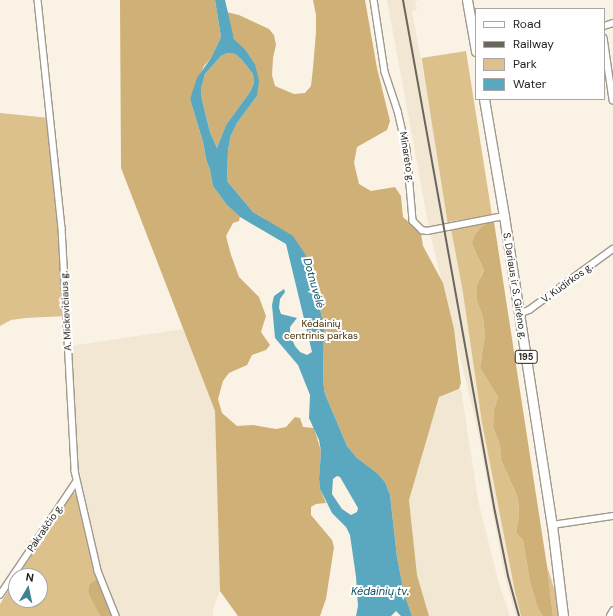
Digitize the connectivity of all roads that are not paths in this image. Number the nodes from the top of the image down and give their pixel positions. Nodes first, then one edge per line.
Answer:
1 (38, 0) edge
2 (374, 0) edge
3 (467, 0) edge
4 (475, 45) edge
5 (605, 45) edge
6 (484, 100) edge
7 (613, 100) edge
8 (504, 216) junction
9 (613, 249) edge
10 (519, 314) junction
11 (76, 482) junction
12 (613, 516) edge
13 (552, 525) junction
14 (0, 595) edge
15 (613, 611) edge
16 (116, 616) edge
17 (563, 616) edge
18 (610, 616) edge

1 - 11 street, A. Mickevičiaus g.
2 - 8 street, Minareto g.
3 - 4 main road
5 - 7 street
6 - 8 main road, S. Dariaus ir S. Girėno g. / 195
8 - 10 main road, S. Dariaus ir S. Girėno g. / 195
9 - 10 street, V. Kudirkos g.
10 - 13 main road, S. Dariaus ir S. Girėno g. / 195
11 - 14 street, Pakraščio g.
11 - 16 street, A. Mickevičiaus g.
12 - 13 street
13 - 17 main road, S. Dariaus ir S. Girėno g. / 195
15 - 18 street

